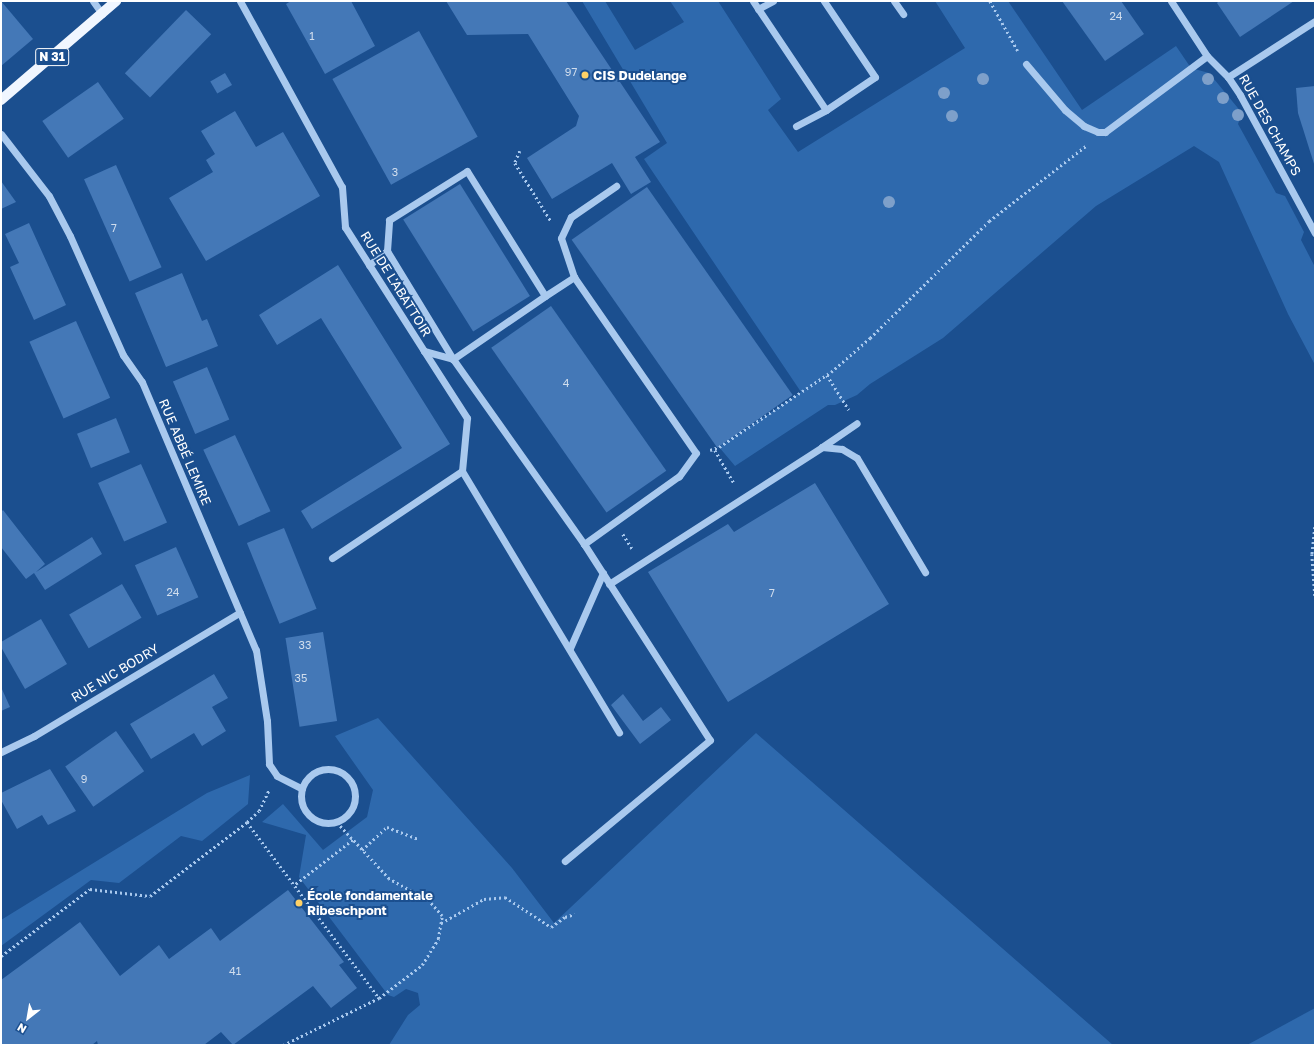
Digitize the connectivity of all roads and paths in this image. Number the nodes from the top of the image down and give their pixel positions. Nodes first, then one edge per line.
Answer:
1 (93, 1) edge
2 (116, 1) edge
3 (240, 1) edge
4 (753, 1) edge
5 (773, 1) edge
6 (824, 1) edge
7 (894, 1) edge
8 (990, 1) edge
9 (1171, 1) edge
10 (758, 9) junction
11 (102, 14) junction
12 (903, 14) dead end
13 (1315, 21) edge
14 (1207, 56) junction
15 (1026, 64) joint
16 (1228, 77) junction
17 (1, 100) edge
18 (826, 110) junction
19 (796, 126) dead end
20 (1105, 132) junction
21 (1, 134) edge
22 (520, 151) dead end
23 (616, 186) dead end
24 (546, 213) dead end
25 (1315, 233) edge
26 (387, 251) junction
27 (369, 265) junction
28 (574, 277) junction
29 (545, 296) junction
30 (424, 351) junction
31 (453, 360) junction
32 (826, 375) junction
33 (857, 423) joint
34 (822, 447) junction
35 (462, 471) junction
36 (744, 498) junction
37 (614, 522) junction
38 (1315, 527) edge
39 (584, 544) junction
40 (332, 558) dead end
41 (642, 563) junction
42 (925, 572) dead end
43 (603, 573) junction
44 (609, 584) junction
45 (1315, 596) edge
46 (240, 612) junction
47 (570, 648) junction
48 (619, 732) dead end
49 (1, 752) edge
50 (277, 776) junction
51 (302, 789) junction
52 (247, 822) junction
53 (337, 822) junction
54 (418, 839) dead end
55 (353, 840) junction
56 (362, 850) junction
57 (565, 861) dead end
58 (295, 885) junction
59 (576, 914) dead end
60 (441, 923) junction
61 (1, 956) edge
62 (379, 998) junction
63 (283, 1045) edge

1 - 11 street
2 - 11 main road, N 31
3 - 27 street, RUE DE L'ABATTOIR
4 - 10 street
5 - 10 street
6 - 18 street
7 - 12 street
8 - 15 path
9 - 14 street
10 - 18 street
11 - 17 main road, N 31
13 - 16 street, RUE DES CHAMPS
14 - 16 street
14 - 20 street
15 - 20 street
16 - 25 street, RUE DES CHAMPS
18 - 19 street
20 - 32 path
21 - 46 street, RUE ABBÉ LEMIRE
22 - 24 path
23 - 28 street
26 - 27 street
26 - 29 street
26 - 31 street
27 - 30 street, RUE DE L'ABATTOIR
28 - 29 street
28 - 37 street
29 - 31 street
30 - 31 street, RUE DE L'ABATTOIR
30 - 35 street
31 - 39 street
32 - 33 path
32 - 36 path
33 - 34 street
34 - 36 street
34 - 42 street
35 - 40 street
35 - 47 street
36 - 41 street
37 - 39 street
37 - 41 path
38 - 45 path
39 - 43 street
41 - 44 street
43 - 44 street
43 - 47 street
44 - 57 street
46 - 49 street, RUE NIC BODRY
46 - 50 street, RUE ABBÉ LEMIRE
47 - 48 street
50 - 51 street
50 - 52 path
51 - 53 street
51 - 53 street
52 - 58 path
52 - 61 path
53 - 55 path
54 - 56 path
55 - 56 path
55 - 58 path
56 - 60 path
58 - 62 path
59 - 60 path
60 - 62 path
62 - 63 path

